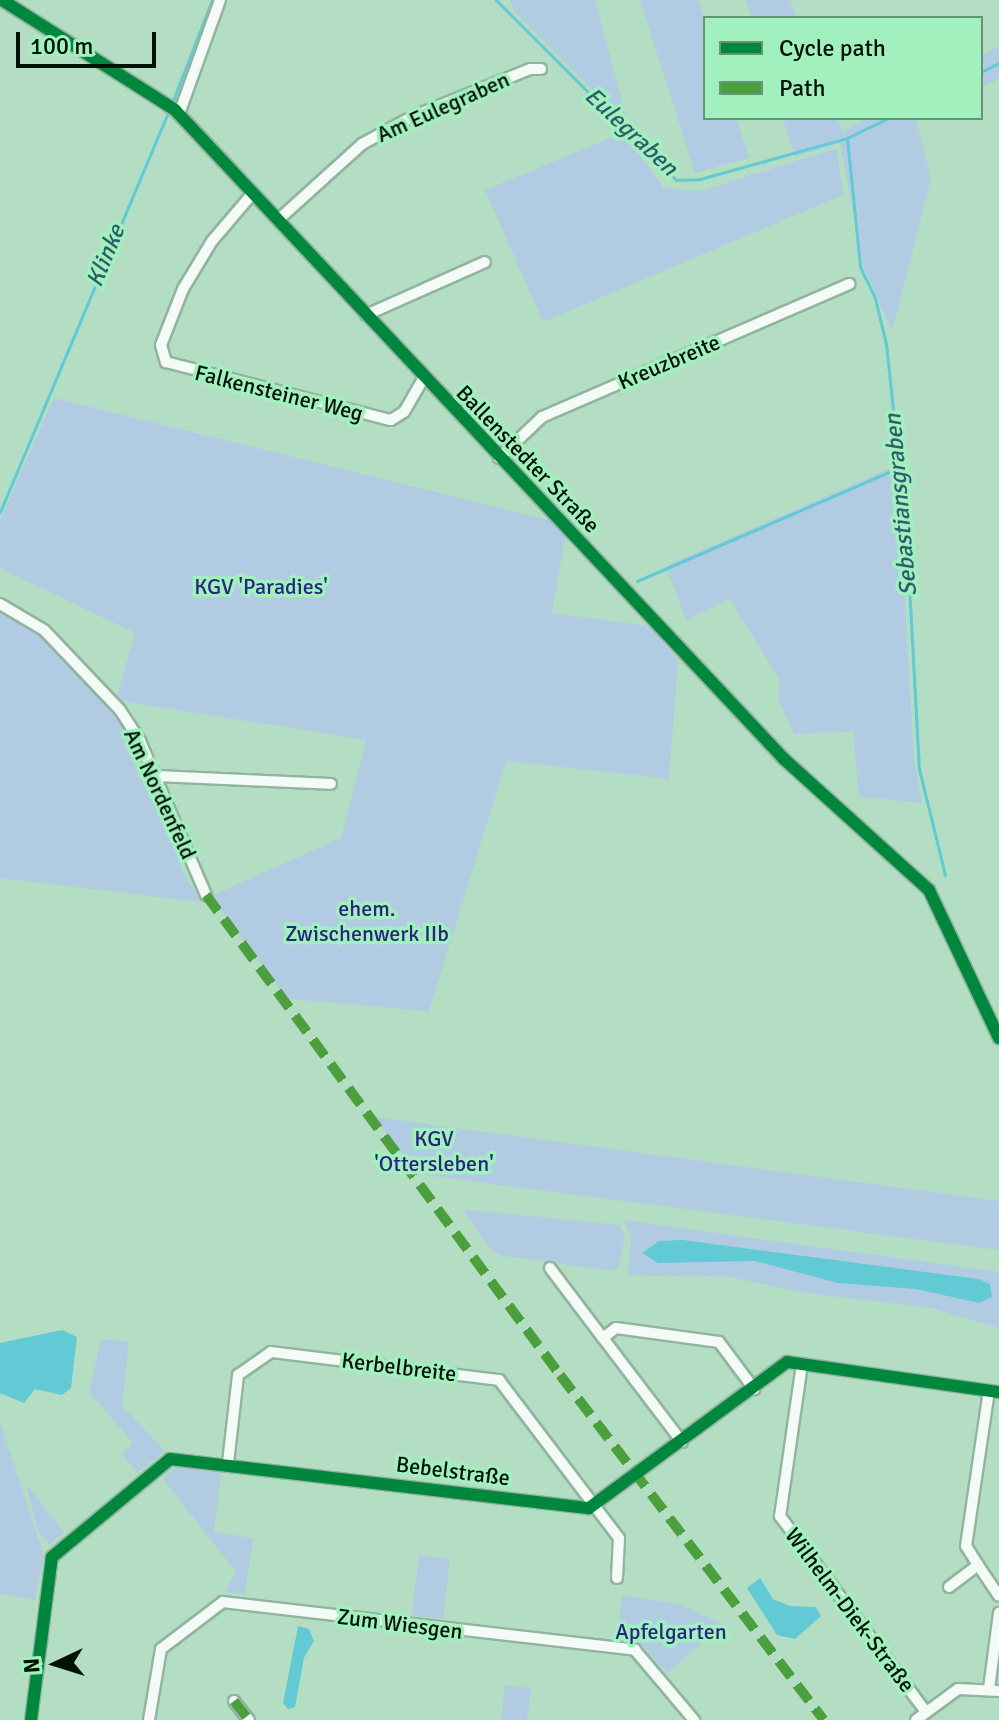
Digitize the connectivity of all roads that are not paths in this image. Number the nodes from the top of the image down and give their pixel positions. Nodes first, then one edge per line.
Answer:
1 (2, 0) edge
2 (220, 0) edge
3 (541, 69) dead end
4 (174, 110) junction
5 (253, 193) junction
6 (278, 220) junction
7 (485, 262) dead end
8 (850, 284) dead end
9 (366, 315) junction
10 (424, 378) junction
11 (499, 458) junction
12 (0, 604) edge
13 (157, 776) junction
14 (331, 784) dead end
15 (206, 895) dead end
16 (999, 1038) edge
17 (550, 1268) dead end
18 (603, 1338) junction
19 (802, 1364) junction
20 (754, 1389) junction
21 (994, 1392) edge
22 (682, 1442) junction
23 (228, 1463) junction
24 (594, 1506) junction
25 (978, 1565) junction
26 (617, 1578) dead end
27 (949, 1587) dead end
28 (999, 1596) edge
29 (999, 1613) edge
30 (994, 1690) edge
31 (234, 1701) dead end
32 (926, 1712) junction
33 (31, 1720) edge
34 (149, 1720) edge
35 (249, 1720) edge
36 (694, 1720) edge
37 (916, 1720) edge

1 - 4 street, Ballenstedter Straße
2 - 4 street
3 - 6 street, Am Eulegraben
4 - 5 street, Ballenstedter Straße
5 - 6 street, Ballenstedter Straße
5 - 10 street, Falkensteiner Weg
6 - 9 street, Ballenstedter Straße
7 - 9 street
8 - 11 street, Kreuzbreite
9 - 10 street, Ballenstedter Straße
10 - 11 street, Ballenstedter Straße
11 - 16 street, Ballenstedter Straße
12 - 13 street, Am Nordenfeld
13 - 14 street
13 - 15 street, Am Nordenfeld
17 - 18 street
18 - 20 street
18 - 22 street
19 - 20 street
19 - 21 street
19 - 32 street, Wilhelm-Diek-Straße
20 - 22 street
21 - 25 street
22 - 24 street
23 - 24 street, Bebelstraße
23 - 24 street, Kerbelbreite
23 - 33 street, Bebelstraße
24 - 26 street
25 - 27 street
25 - 28 street
29 - 30 street
30 - 32 street
31 - 35 street
32 - 37 street
34 - 36 street, Zum Wiesgen

